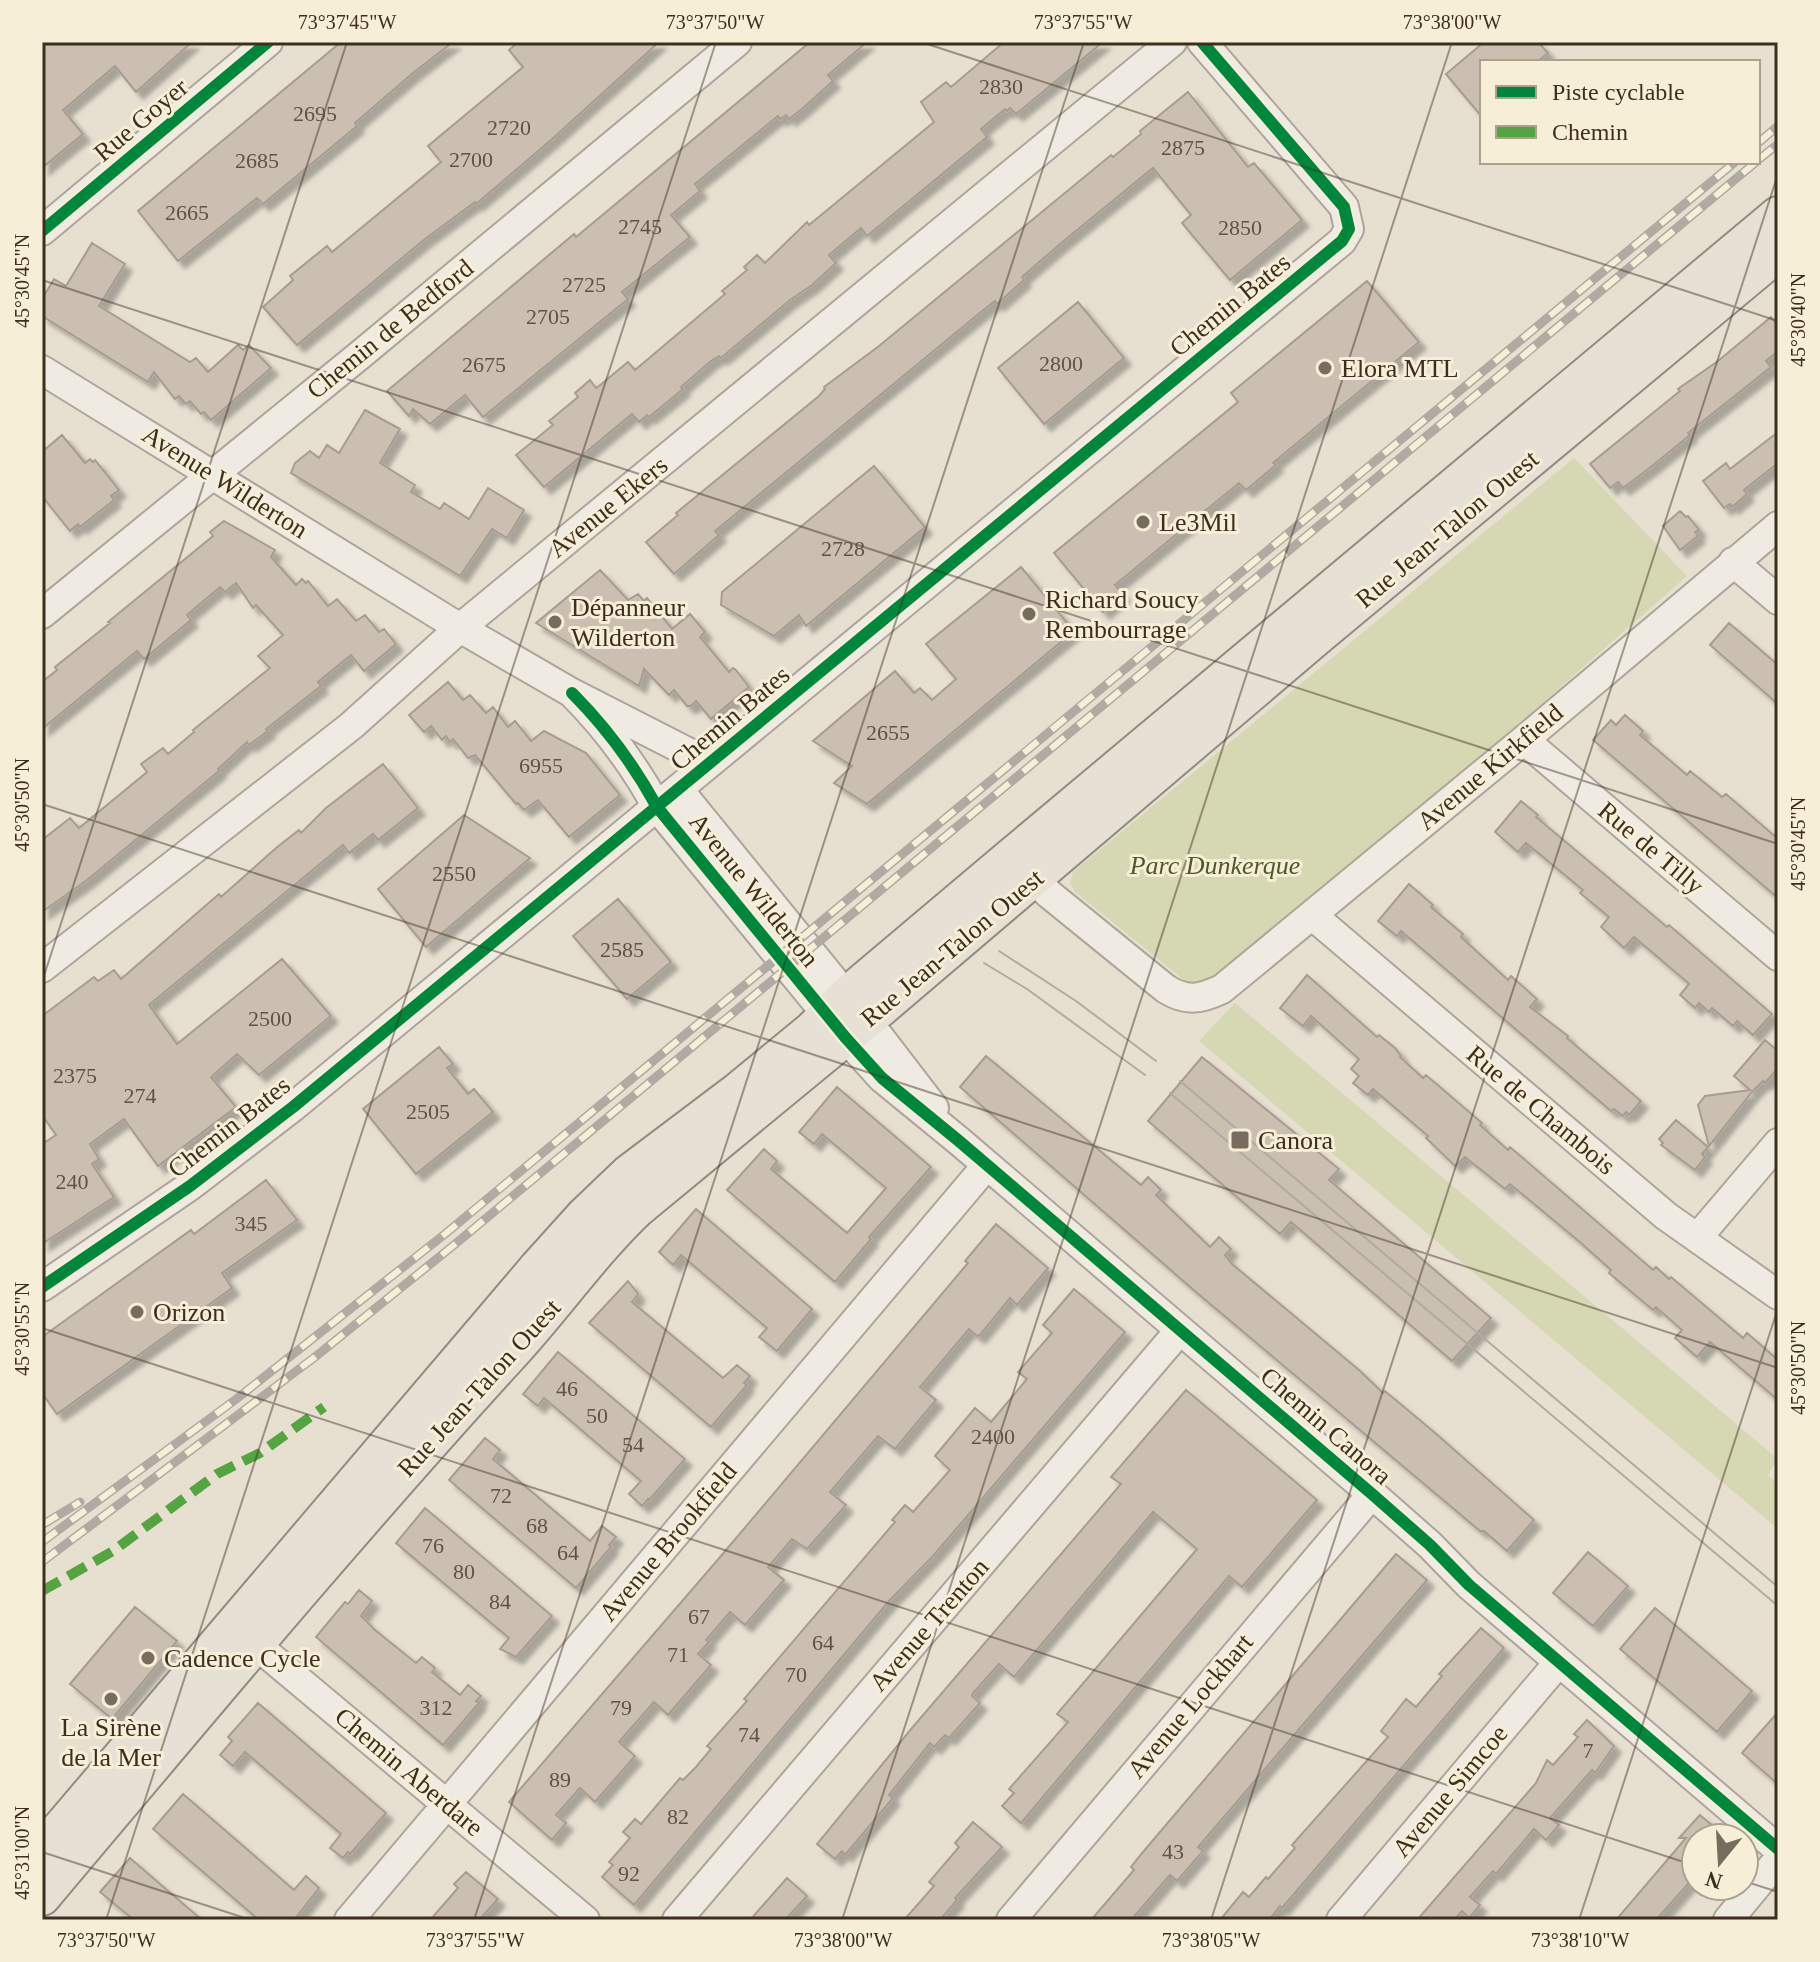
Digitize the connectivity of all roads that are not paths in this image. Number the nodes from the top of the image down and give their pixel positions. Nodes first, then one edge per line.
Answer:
1 (268, 42) edge
2 (737, 42) edge
3 (1172, 42) edge
4 (1202, 42) edge
5 (1778, 215) edge
6 (42, 231) edge
7 (1778, 253) edge
8 (42, 370) edge
9 (213, 474) junction
10 (1778, 526) edge
11 (1733, 562) junction
12 (1778, 600) edge
13 (42, 614) edge
14 (460, 628) junction
15 (572, 693) junction
16 (1524, 740) junction
17 (709, 763) junction
18 (668, 798) junction
19 (1023, 868) junction
20 (1313, 916) junction
21 (1778, 956) edge
22 (42, 968) edge
23 (846, 1017) junction
24 (1778, 1143) edge
25 (987, 1165) junction
26 (1698, 1237) junction
27 (42, 1287) edge
28 (1778, 1295) edge
29 (1180, 1330) junction
30 (1372, 1494) junction
31 (245, 1635) junction
32 (1559, 1662) junction
33 (446, 1804) junction
34 (1778, 1849) edge
35 (42, 1850) edge
36 (1778, 1860) edge
37 (42, 1897) edge
38 (349, 1920) edge
39 (585, 1920) edge
40 (677, 1920) edge
41 (1011, 1920) edge
42 (1341, 1920) edge
43 (1728, 1920) edge

1 - 6 street, Rue Goyer
2 - 9 street, Chemin de Bedford
3 - 14 street, Avenue Ekers
4 - 17 street, Chemin Bates
5 - 19 main road, Rue Jean-Talon Ouest
7 - 19 main road, Rue Jean-Talon Ouest
8 - 9 street, Avenue Wilderton
9 - 13 street, Chemin de Bedford
9 - 14 street, Avenue Wilderton
10 - 11 street, Avenue Kirkfield
11 - 12 street
11 - 16 street, Avenue Kirkfield
14 - 15 street, Avenue Wilderton
14 - 22 street, Avenue Ekers
15 - 17 street, Avenue Wilderton
15 - 18 street, Avenue Wilderton
16 - 20 street, Avenue Kirkfield
16 - 21 street, Rue de Tilly
17 - 18 street, Chemin Bates
18 - 23 street, Avenue Wilderton
18 - 27 street, Chemin Bates
19 - 20 street, Avenue Kirkfield
19 - 23 main road, Rue Jean-Talon Ouest
20 - 26 street, Rue de Chambois
23 - 25 street, Chemin Canora
23 - 31 main road, Rue Jean-Talon Ouest
24 - 26 street
25 - 29 street, Chemin Canora
25 - 33 street, Avenue Brookfield
26 - 28 street, Rue de Chambois
29 - 30 street, Chemin Canora
29 - 40 street, Avenue Trenton
30 - 32 street, Chemin Canora
30 - 41 street, Avenue Lockhart
31 - 33 street, Chemin Aberdare
31 - 35 main road, Rue Jean-Talon Ouest
31 - 37 main road, Rue Jean-Talon Ouest
32 - 34 street, Chemin Canora
32 - 42 street, Avenue Simcoe
33 - 38 street, Avenue Brookfield
33 - 39 street, Chemin Aberdare
36 - 43 street

